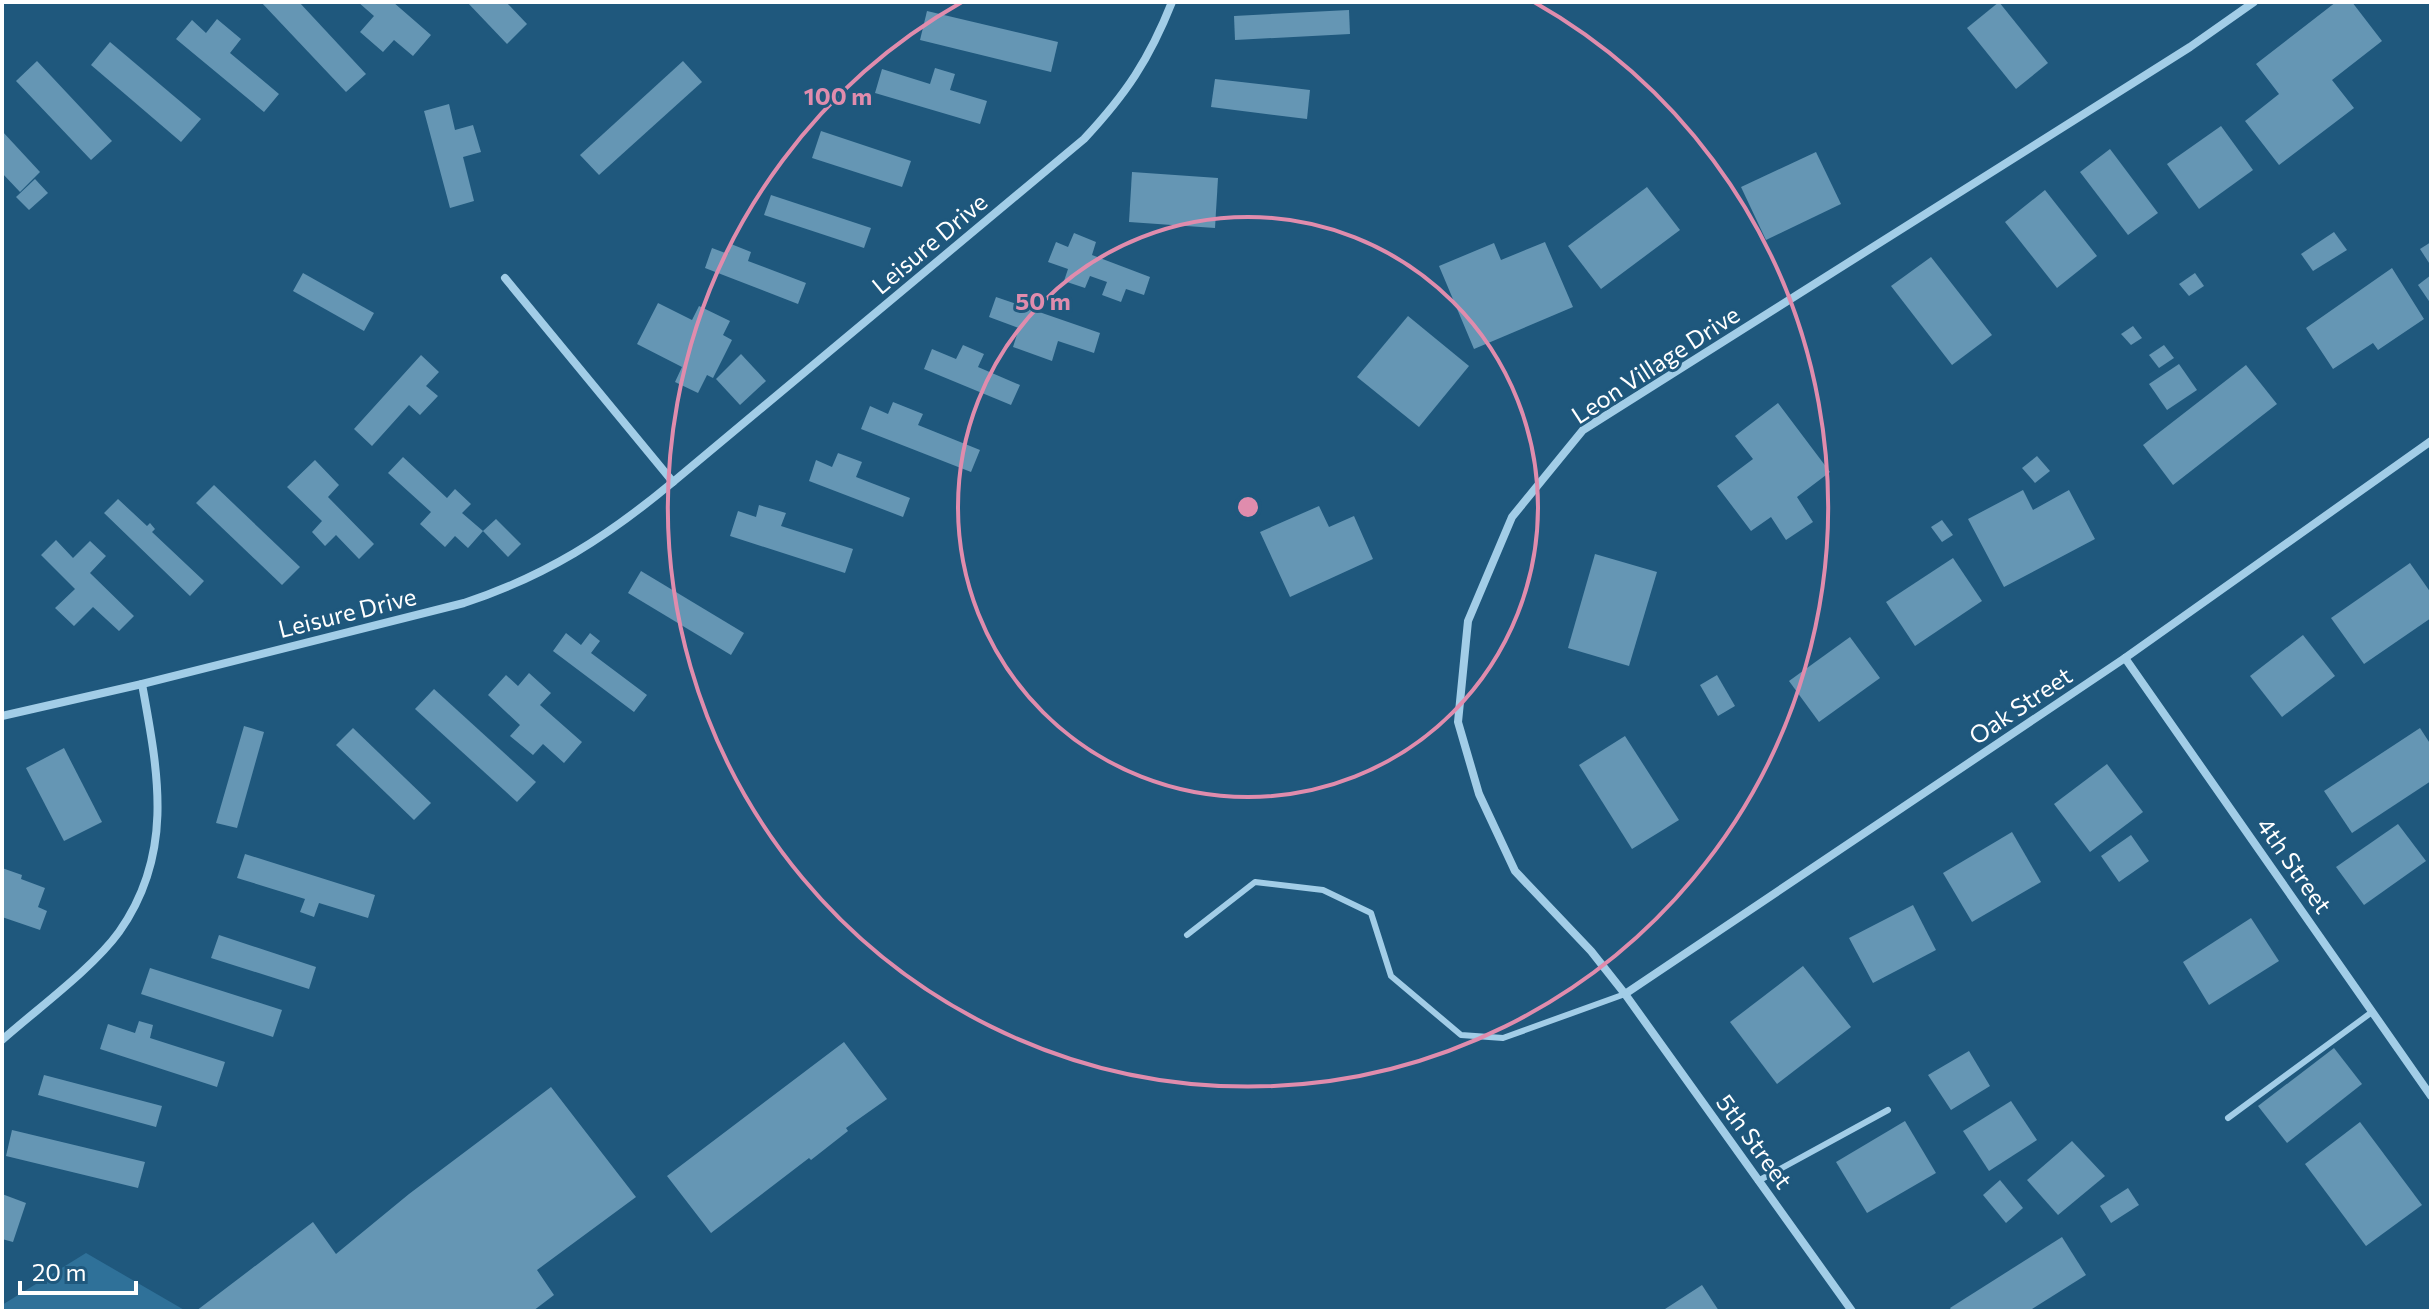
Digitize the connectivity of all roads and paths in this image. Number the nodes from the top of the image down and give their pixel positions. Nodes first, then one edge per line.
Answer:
1 (1172, 2) edge
2 (2254, 2) edge
3 (505, 278) dead end
4 (2431, 441) edge
5 (673, 482) junction
6 (2125, 658) junction
7 (142, 684) junction
8 (2, 716) edge
9 (1187, 935) dead end
10 (1625, 994) junction
11 (2372, 1012) junction
12 (2, 1040) edge
13 (2431, 1096) edge
14 (1888, 1110) dead end
15 (2228, 1118) dead end
16 (1758, 1181) junction
17 (1852, 1311) edge

1 - 5 street, Leisure Drive
2 - 10 street, Leon Village Drive
3 - 5 street
4 - 6 street, Oak Street
5 - 7 street, Leisure Drive
6 - 10 street, Oak Street
6 - 11 street, 4th Street
7 - 8 street, Leisure Drive
7 - 12 street
9 - 10 lane
10 - 16 street, 5th Street
11 - 13 street, 4th Street
11 - 15 lane
14 - 16 lane
16 - 17 street, 5th Street

